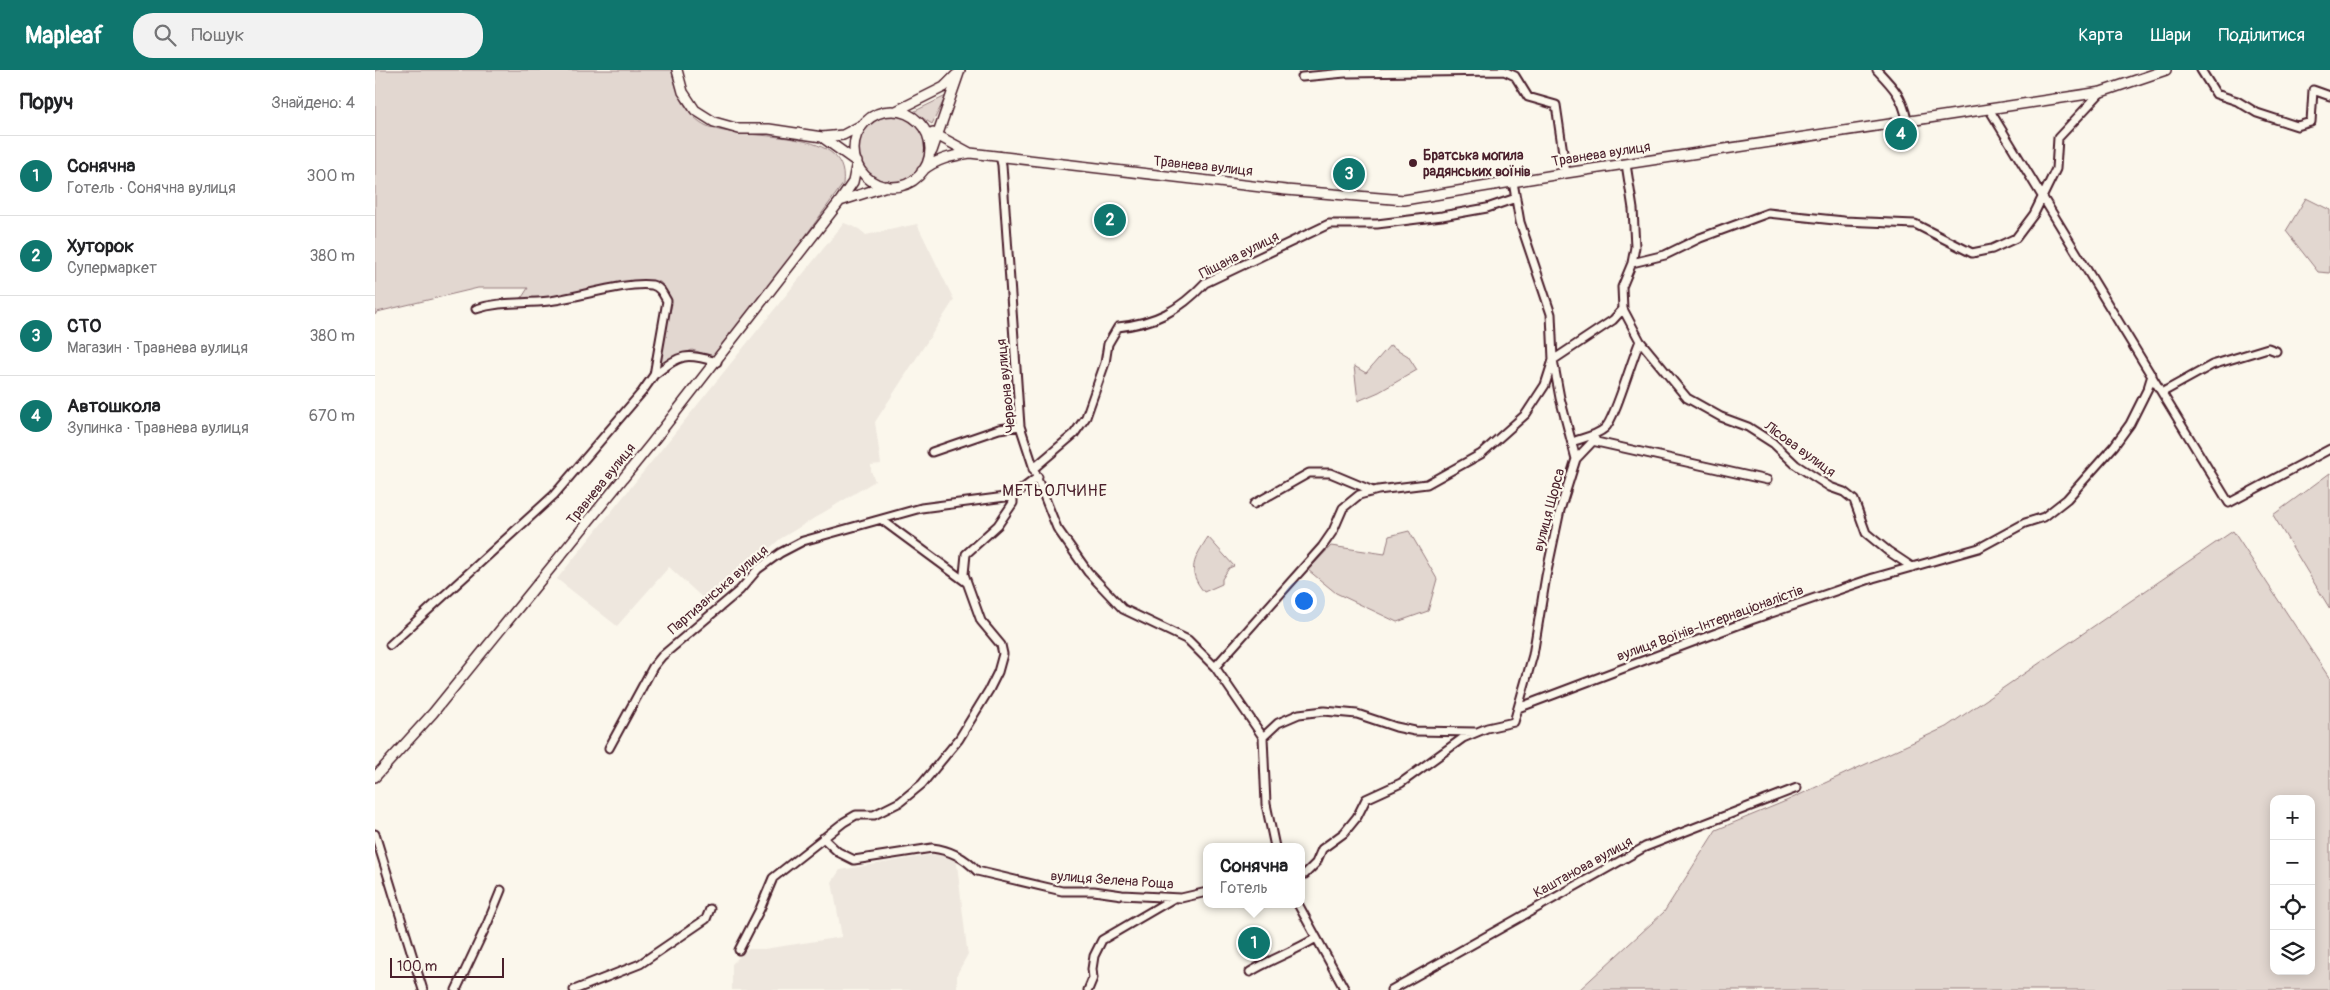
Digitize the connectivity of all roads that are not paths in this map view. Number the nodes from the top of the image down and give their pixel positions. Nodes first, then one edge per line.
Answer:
1 (677, 70) edge
2 (1877, 70) edge
3 (2166, 70) edge
4 (2201, 70) edge
5 (959, 72) edge
6 (1302, 77) dead end
7 (2101, 92) junction
8 (2330, 96) edge
9 (1989, 109) junction
10 (896, 111) junction
11 (1907, 120) junction
12 (863, 125) junction
13 (923, 126) junction
14 (937, 136) junction
15 (822, 137) junction
16 (970, 153) junction
17 (1000, 156) junction
18 (929, 158) junction
19 (857, 162) junction
20 (1626, 164) junction
21 (923, 172) junction
22 (1566, 173) junction
23 (1513, 182) junction
24 (887, 186) junction
25 (2042, 195) junction
26 (1516, 198) junction
27 (840, 201) junction
28 (1632, 263) junction
29 (476, 309) dead end
30 (1623, 309) junction
31 (1640, 341) junction
32 (2277, 351) dead end
33 (1553, 360) junction
34 (717, 362) junction
35 (654, 375) junction
36 (2152, 375) junction
37 (2163, 392) junction
38 (1020, 426) junction
39 (1605, 428) junction
40 (1592, 441) junction
41 (1572, 442) junction
42 (2330, 449) edge
43 (933, 452) dead end
44 (1576, 459) junction
45 (1033, 469) junction
46 (1037, 477) junction
47 (1767, 480) dead end
48 (1373, 491) junction
49 (1013, 496) junction
50 (1254, 504) dead end
51 (882, 520) junction
52 (1912, 567) junction
53 (966, 582) junction
54 (390, 645) dead end
55 (1215, 667) junction
56 (1518, 708) junction
57 (1478, 732) junction
58 (1263, 737) junction
59 (609, 748) dead end
60 (375, 777) edge
61 (1797, 788) dead end
62 (375, 834) edge
63 (823, 838) junction
64 (1274, 843) edge
65 (1305, 874) edge
66 (501, 890) dead end
67 (1203, 893) edge
68 (1175, 897) junction
69 (1300, 908) edge
70 (710, 909) dead end
71 (1316, 938) junction
72 (739, 950) dead end
73 (1250, 972) dead end
74 (423, 990) edge
75 (456, 990) edge
76 (574, 990) edge
77 (1088, 990) edge
78 (1345, 990) edge
79 (1391, 990) edge

1 - 15 street
2 - 11 street
3 - 7 street, Травнева вулиця
4 - 8 street
5 - 10 street
5 - 14 street
6 - 22 street
7 - 9 street, Травнева вулиця
7 - 25 street
9 - 11 street, Травнева вулиця
9 - 25 street
10 - 12 street
10 - 13 street
11 - 20 street, Травнева вулиця
12 - 15 street
12 - 19 street
13 - 14 street
13 - 18 street
14 - 16 street
14 - 18 street
15 - 19 street
16 - 17 street, Травнева вулиця
16 - 21 street
17 - 23 street, Травнева вулиця
17 - 38 street, Червона вулиця
18 - 21 street
19 - 24 street
19 - 27 street, Травнева вулиця
20 - 22 street, Травнева вулиця
20 - 28 street
21 - 24 street
22 - 23 street, Травнева вулиця
23 - 26 street, вулиця Щорса
24 - 27 street
25 - 28 street
25 - 36 street
26 - 33 street, вулиця Щорса
26 - 45 street, Піщана вулиця
27 - 34 street, Травнева вулиця
28 - 30 street
29 - 35 street
30 - 31 street, Лісова вулиця
30 - 33 street
31 - 39 street
31 - 52 street, Лісова вулиця
32 - 37 street
33 - 41 street, вулиця Щорса
33 - 48 street
34 - 35 street
34 - 60 street, Травнева вулиця
35 - 54 street
36 - 37 street
36 - 52 street, вулиця Воїнів-Інтернаціоналістів
37 - 42 street
38 - 43 street
38 - 45 street, Червона вулиця
39 - 40 street
39 - 41 street
40 - 44 street
40 - 47 street
41 - 44 street, вулиця Щорса
44 - 56 street, вулиця Щорса
45 - 46 street, Червона вулиця
46 - 49 street
46 - 55 street, Червона вулиця
48 - 50 street
48 - 55 street
49 - 51 street, Партизанська вулиця
49 - 53 street
51 - 53 street
51 - 59 street, Партизанська вулиця
52 - 56 street, вулиця Воїнів-Інтернаціоналістів
53 - 63 street
55 - 58 street, Червона вулиця
56 - 57 street, вулиця Щорса
57 - 58 street, вулиця Щорса
57 - 65 street, вулиця Щорса
58 - 64 street
61 - 79 street, Каштанова вулиця
62 - 74 street
63 - 68 street, вулиця Зелена Роща
63 - 72 street
66 - 75 street
67 - 68 street, вулиця Зелена Роща
68 - 77 street
69 - 71 street
70 - 76 street
71 - 73 street
71 - 78 street

